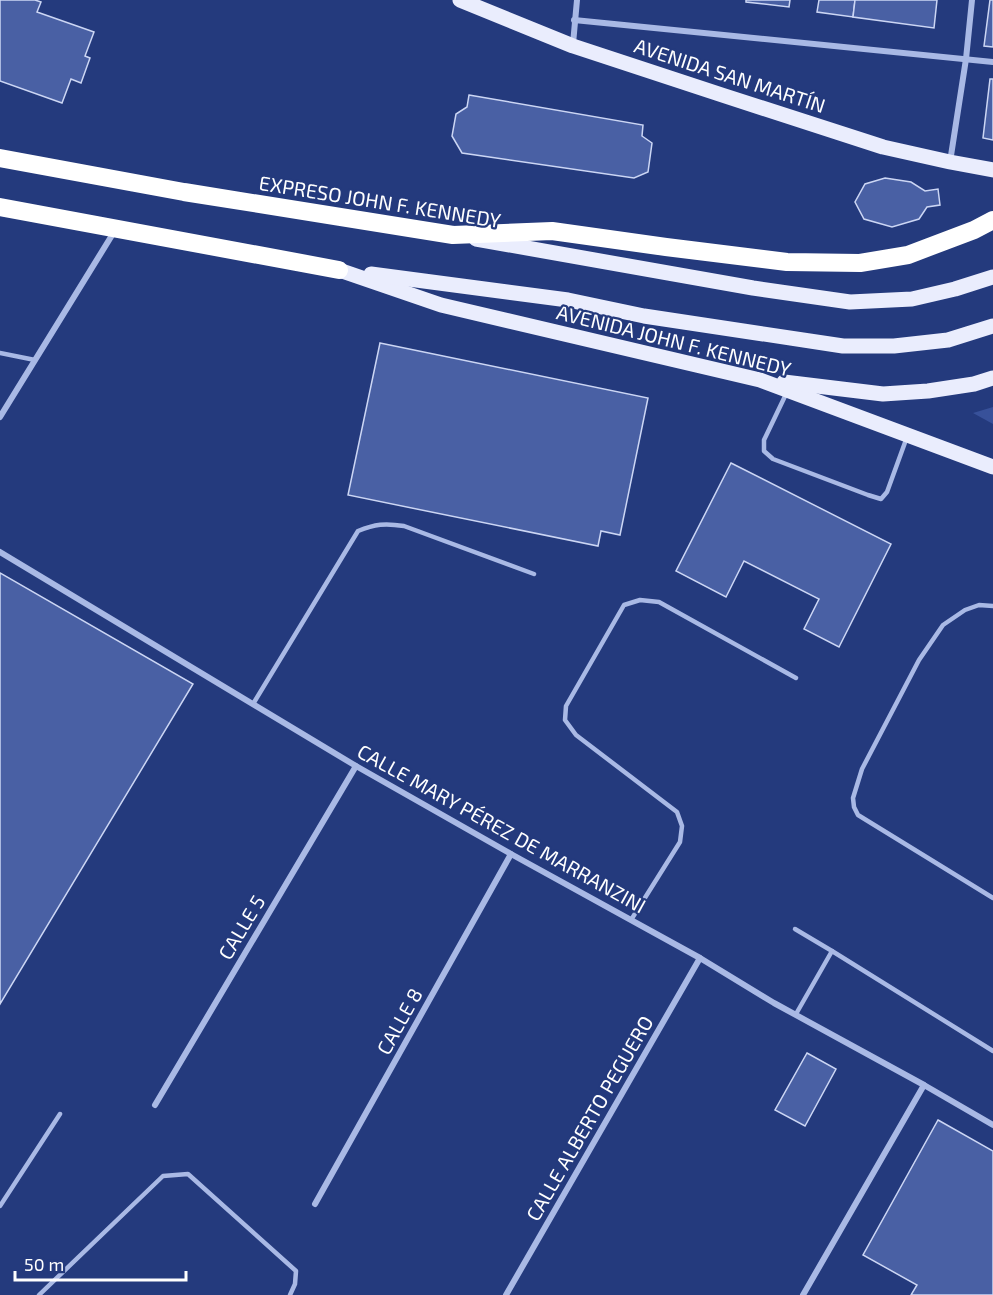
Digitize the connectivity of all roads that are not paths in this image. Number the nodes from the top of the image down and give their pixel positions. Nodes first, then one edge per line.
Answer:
1 (460, 0) edge
2 (577, 0) edge
3 (972, 0) edge
4 (574, 20) junction
5 (573, 46) junction
6 (966, 59) junction
7 (993, 62) edge
8 (0, 158) edge
9 (950, 162) junction
10 (993, 170) edge
11 (0, 207) edge
12 (993, 220) edge
13 (116, 229) junction
14 (453, 235) junction
15 (339, 270) junction
16 (993, 277) edge
17 (993, 326) edge
18 (0, 352) edge
19 (35, 360) junction
20 (993, 378) edge
21 (760, 380) junction
22 (788, 390) junction
23 (0, 417) edge
24 (908, 435) junction
25 (993, 467) edge
26 (0, 552) edge
27 (534, 574) dead end
28 (993, 606) edge
29 (796, 678) dead end
30 (253, 704) junction
31 (356, 766) junction
32 (511, 854) junction
33 (993, 898) edge
34 (631, 920) junction
35 (795, 929) dead end
36 (832, 951) junction
37 (700, 958) junction
38 (796, 1014) junction
39 (993, 1051) edge
40 (924, 1085) junction
41 (155, 1105) dead end
42 (60, 1114) dead end
43 (993, 1125) edge
44 (315, 1204) dead end
45 (0, 1206) edge
46 (39, 1295) edge
47 (290, 1295) edge
48 (506, 1295) edge
49 (803, 1295) edge

1 - 5 main road, AVENIDA SAN MARTÍN
2 - 4 street
3 - 6 street
4 - 5 street
4 - 6 street
5 - 9 main road, AVENIDA SAN MARTÍN
6 - 7 street
6 - 9 street
8 - 14 highway, EXPRESO JOHN F. KENNEDY
9 - 10 main road, AVENIDA SAN MARTÍN
11 - 13 highway
12 - 14 highway
13 - 15 highway
13 - 19 street
14 - 16 main road, EXPRESO JOHN F. KENNEDY
15 - 17 main road
15 - 21 main road, AVENIDA JOHN F. KENNEDY
18 - 19 lane
19 - 23 street
20 - 21 main road
21 - 22 main road, AVENIDA JOHN F. KENNEDY
22 - 24 main road, AVENIDA JOHN F. KENNEDY
22 - 24 lane
24 - 25 main road, AVENIDA JOHN F. KENNEDY
26 - 30 street, CALLE MARY PÉREZ DE MARRANZINI
27 - 30 lane
28 - 33 lane
29 - 34 lane
30 - 31 street, CALLE MARY PÉREZ DE MARRANZINI
31 - 32 street, CALLE MARY PÉREZ DE MARRANZINI
31 - 41 street, CALLE 5
32 - 34 street, CALLE MARY PÉREZ DE MARRANZINI
32 - 44 street, CALLE 8
34 - 37 street, CALLE MARY PÉREZ DE MARRANZINI
35 - 36 lane
36 - 38 lane
36 - 39 lane
37 - 38 street, CALLE MARY PÉREZ DE MARRANZINI
37 - 48 street, CALLE ALBERTO PEGUERO
38 - 40 street, CALLE MARY PÉREZ DE MARRANZINI
40 - 43 street, CALLE MARY PÉREZ DE MARRANZINI
40 - 49 street
42 - 45 lane
46 - 47 lane

